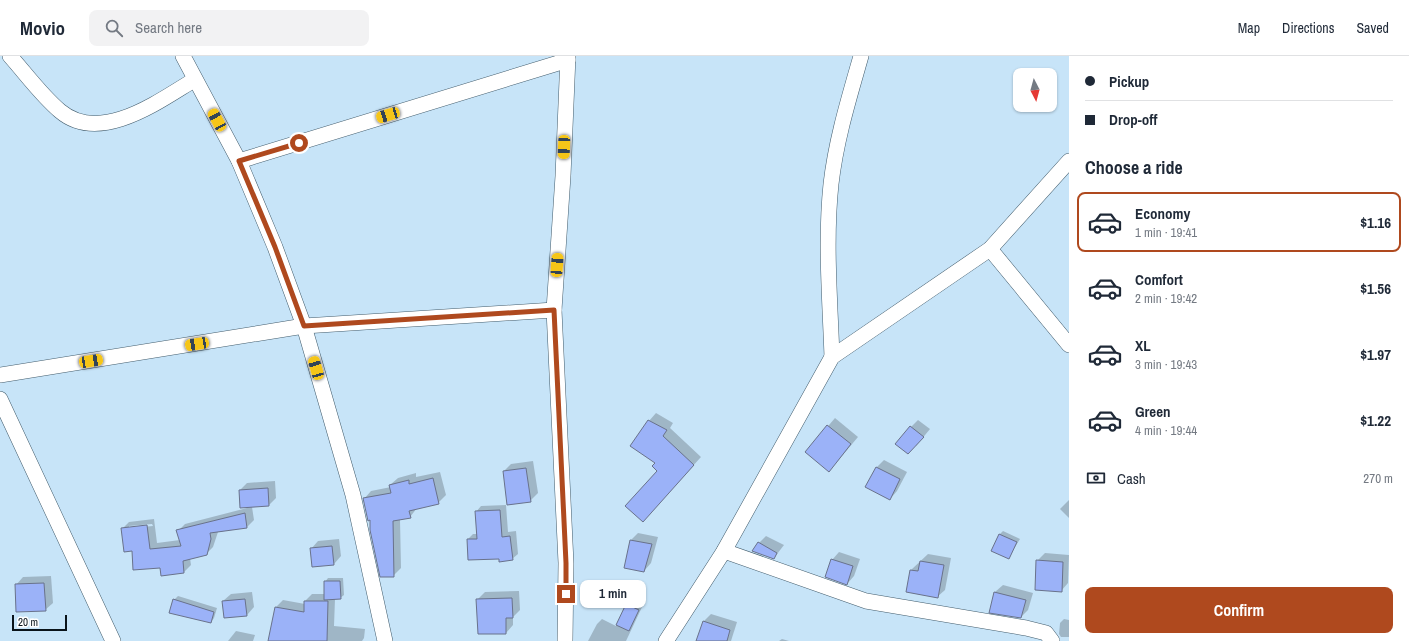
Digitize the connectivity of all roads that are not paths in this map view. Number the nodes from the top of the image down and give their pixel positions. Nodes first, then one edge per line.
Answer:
1 (10, 56) edge
2 (182, 56) edge
3 (861, 56) edge
4 (568, 58) edge
5 (194, 80) junction
6 (239, 161) junction
7 (1069, 161) edge
8 (990, 249) junction
9 (554, 310) junction
10 (304, 326) junction
11 (1069, 345) edge
12 (832, 357) junction
13 (0, 376) edge
14 (0, 399) edge
15 (724, 551) junction
16 (114, 641) edge
17 (385, 641) edge
18 (565, 641) edge
19 (666, 641) edge
20 (1052, 641) edge

1 - 5 street
2 - 5 street
3 - 12 street
4 - 6 street
4 - 9 street
5 - 6 street
6 - 10 street
7 - 8 street
8 - 11 street
8 - 12 street
9 - 10 street
9 - 18 street
10 - 13 street
10 - 17 street
12 - 15 street
14 - 16 street
15 - 19 street
15 - 20 street

